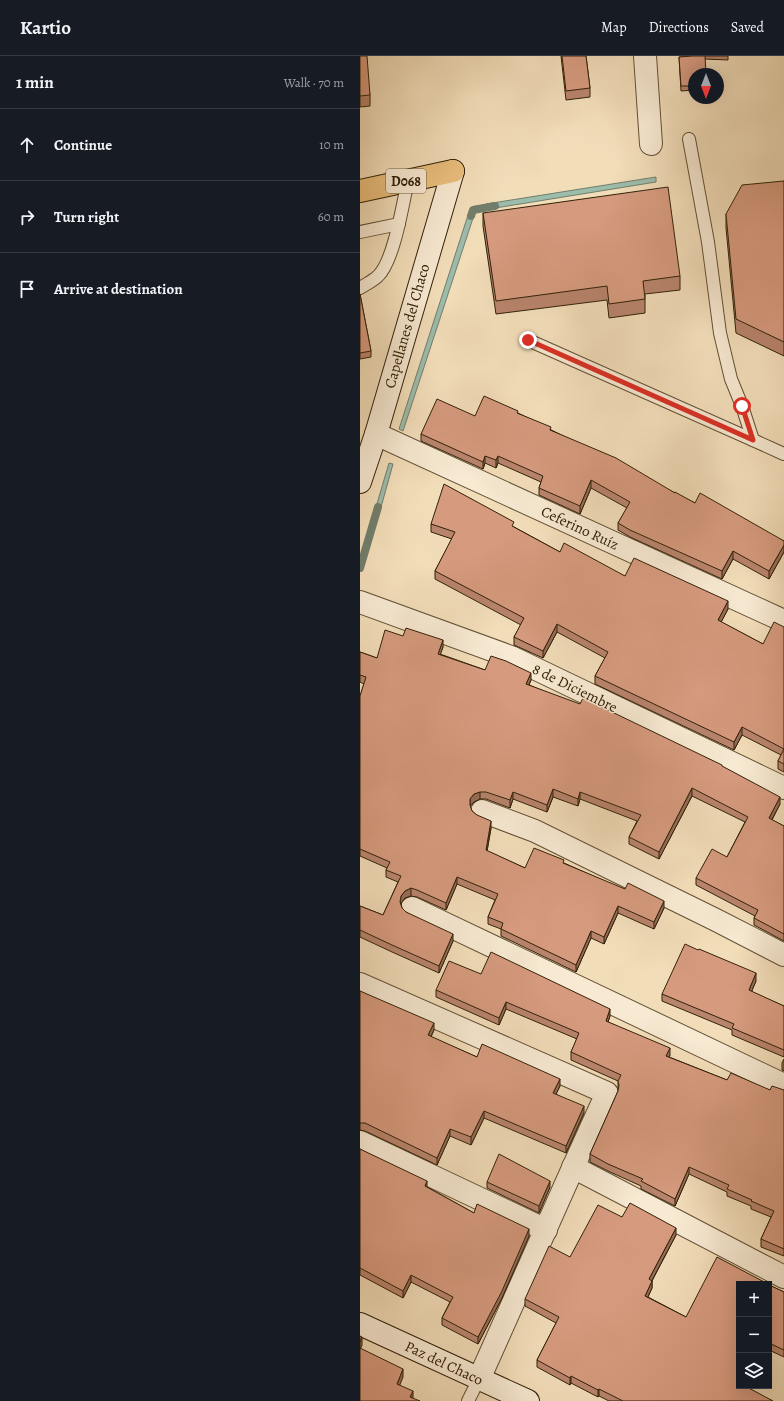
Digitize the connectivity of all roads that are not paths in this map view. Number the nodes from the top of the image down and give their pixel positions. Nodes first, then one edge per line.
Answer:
1 (645, 56) edge
2 (689, 139) dead end
3 (651, 144) dead end
4 (453, 171) joint
5 (408, 180) junction
6 (360, 191) edge
7 (399, 224) junction
8 (360, 232) edge
9 (360, 288) edge
10 (528, 340) dead end
11 (376, 434) junction
12 (753, 440) junction
13 (784, 454) edge
14 (360, 482) edge
15 (360, 602) edge
16 (784, 621) edge
17 (784, 788) edge
18 (482, 811) dead end
19 (412, 908) dead end
20 (784, 955) edge
21 (360, 984) edge
22 (784, 1085) edge
23 (360, 1142) edge
24 (573, 1167) junction
25 (546, 1230) junction
26 (784, 1277) edge
27 (360, 1324) edge
28 (479, 1379) junction
29 (468, 1401) edge
30 (528, 1401) edge

1 - 3 street
2 - 12 lane
4 - 5 main road, D068
4 - 11 street, Capellanes del Chaco
5 - 6 main road, D068
5 - 7 lane
7 - 8 lane
7 - 9 lane
10 - 12 lane
11 - 14 street, Capellanes del Chaco
11 - 16 street, Ceferino Ruíz
12 - 13 lane
15 - 17 street, 8 de Diciembre
18 - 20 street
19 - 22 street
21 - 24 street
23 - 25 street
24 - 25 street
24 - 26 street
25 - 28 street
27 - 28 street, Paz del Chaco
28 - 29 lane
28 - 30 street, Paz del Chaco

